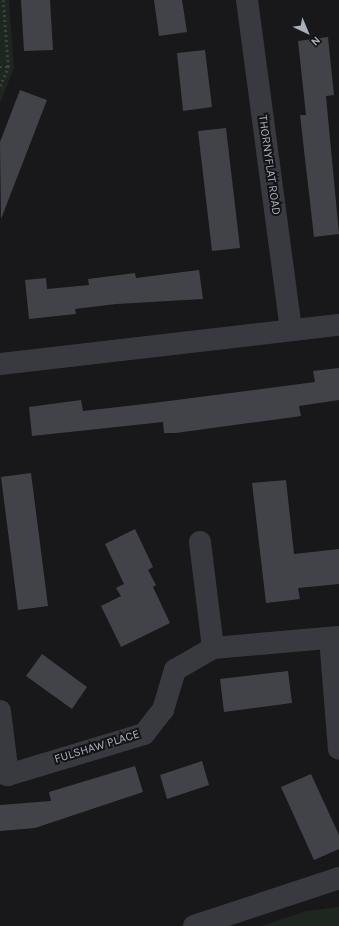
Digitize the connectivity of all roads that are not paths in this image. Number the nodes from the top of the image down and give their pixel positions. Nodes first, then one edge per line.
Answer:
1 (247, 0) edge
2 (339, 325) edge
3 (291, 330) junction
4 (0, 364) edge
5 (200, 542) dead end
6 (334, 638) edge
7 (213, 648) junction
8 (0, 711) edge
9 (339, 749) edge
10 (4, 774) edge
11 (339, 878) edge
12 (194, 926) edge

1 - 3 street, THORNYFLAT ROAD
2 - 3 street
3 - 4 street
5 - 7 street
6 - 7 street, FULSHAW PLACE
6 - 9 street, FULSHAW PLACE
7 - 10 street, FULSHAW PLACE
8 - 10 street
11 - 12 street

